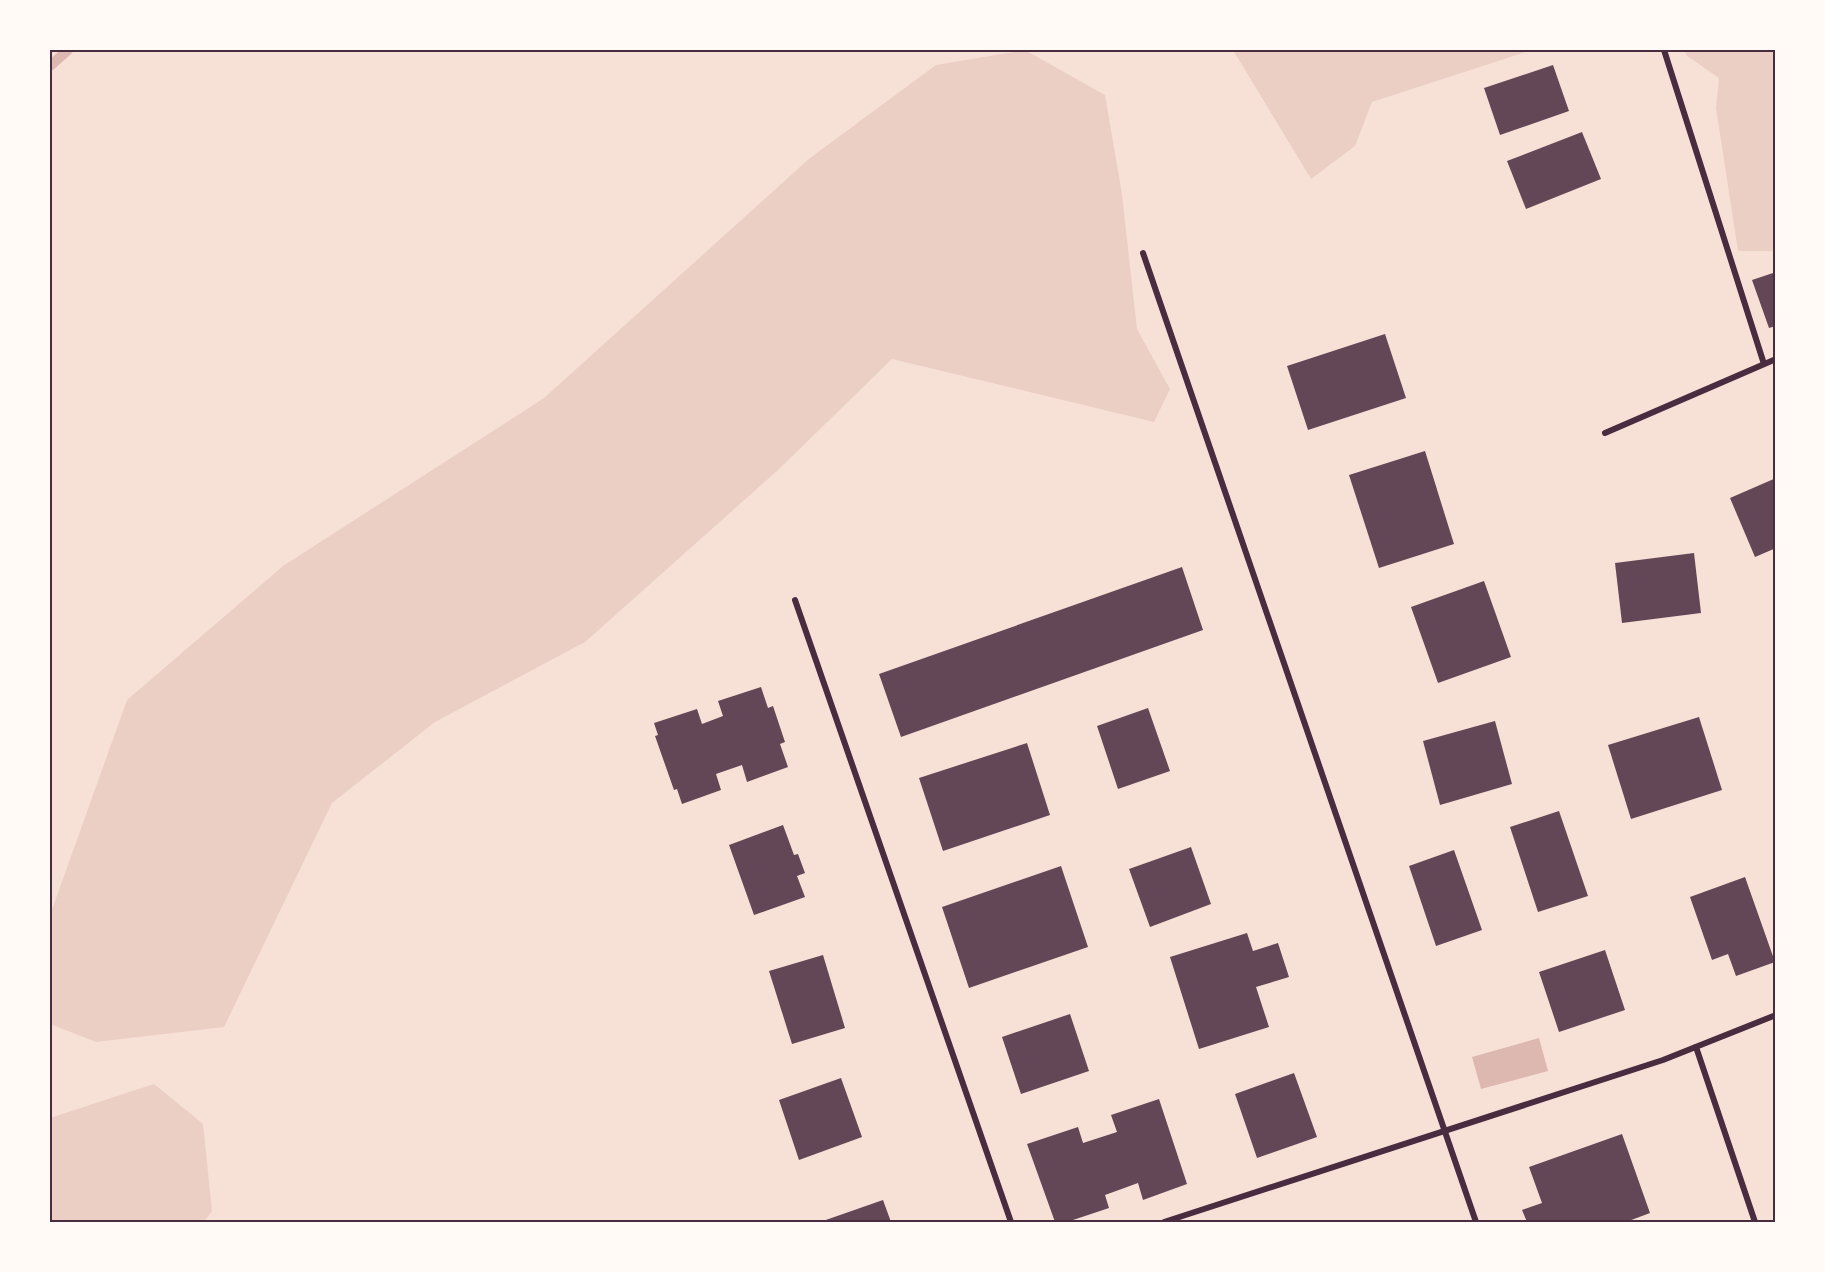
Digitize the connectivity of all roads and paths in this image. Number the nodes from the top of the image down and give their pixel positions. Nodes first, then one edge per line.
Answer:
1 (1664, 50) edge
2 (1143, 254) dead end
3 (1776, 359) edge
4 (1764, 364) junction
5 (1605, 433) dead end
6 (795, 600) dead end
7 (1776, 1015) edge
8 (1695, 1047) junction
9 (1444, 1132) junction
10 (1011, 1222) edge
11 (1164, 1222) edge
12 (1476, 1222) edge
13 (1755, 1222) edge

1 - 4 street
2 - 9 street
3 - 4 street
4 - 5 street
6 - 10 street
7 - 8 street
8 - 9 street
8 - 13 street
9 - 11 street
9 - 12 street

